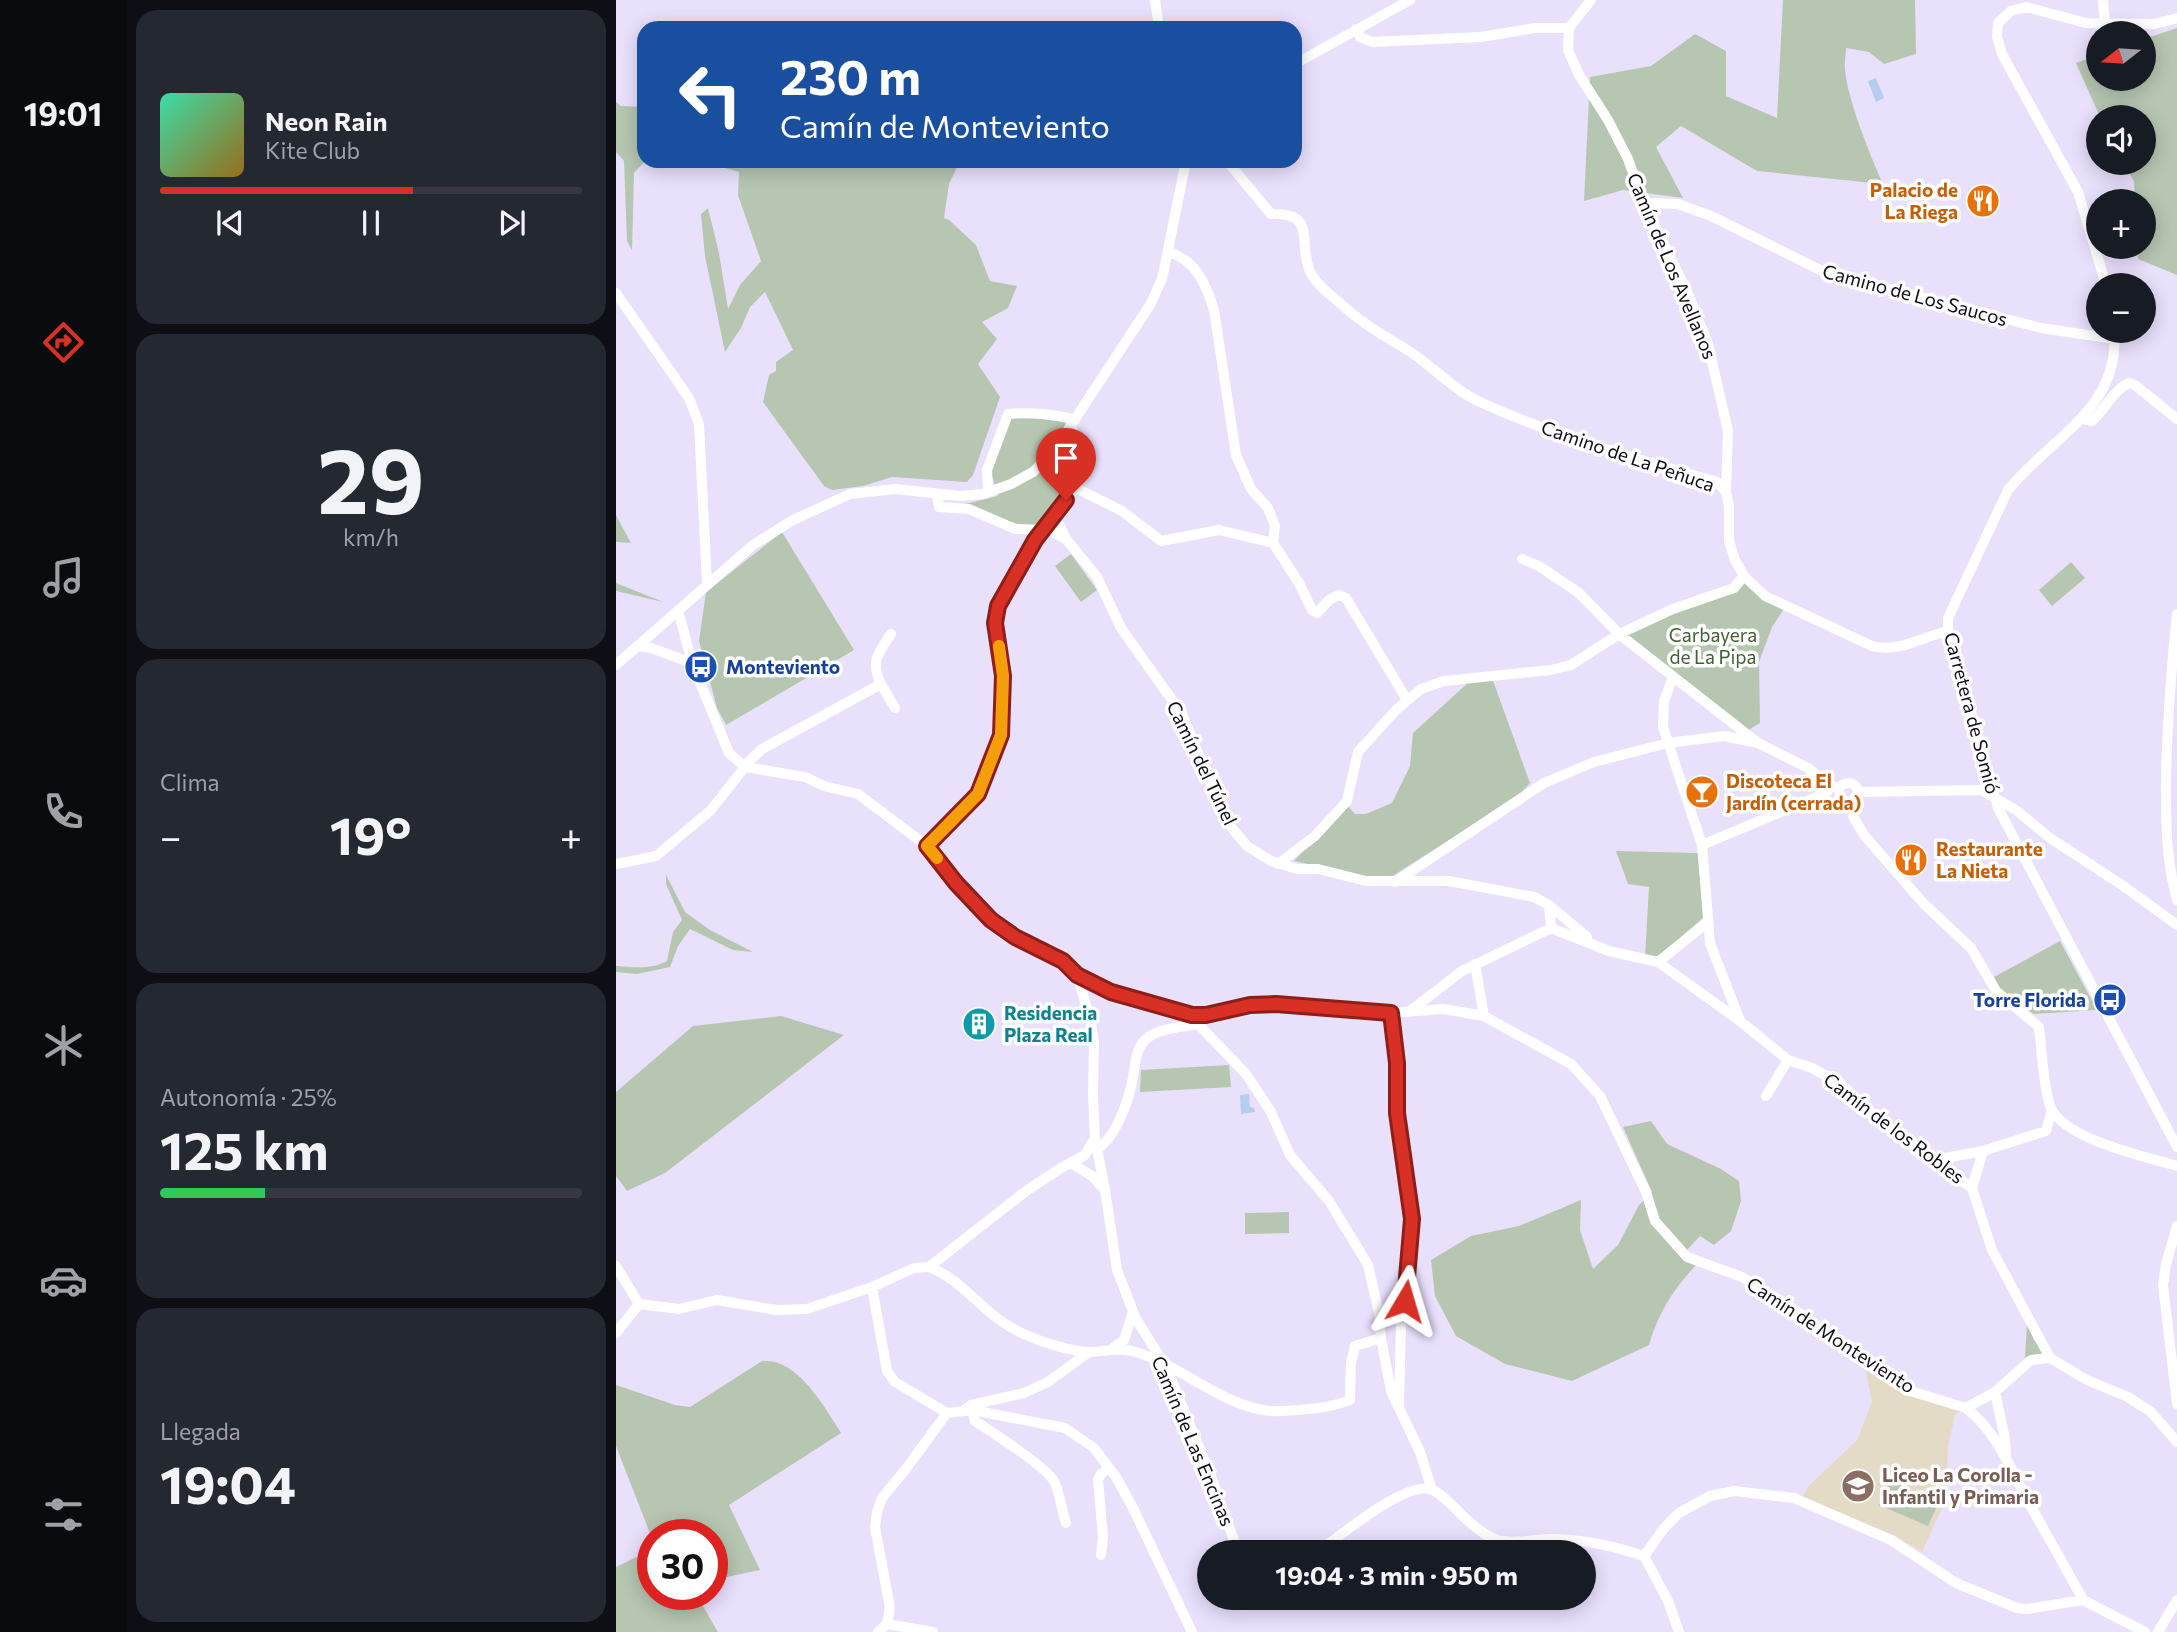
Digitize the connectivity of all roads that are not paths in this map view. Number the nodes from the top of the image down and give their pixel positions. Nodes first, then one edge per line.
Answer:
1 (1155, 0) edge
2 (1410, 0) edge
3 (1591, 0) edge
4 (2103, 0) edge
5 (2177, 18) edge
6 (1158, 21) edge
7 (2105, 21) edge
8 (2086, 23) edge
9 (2156, 23) edge
10 (1569, 28) junction
11 (1356, 29) junction
12 (1302, 60) edge
13 (1185, 168) edge
14 (1233, 168) edge
15 (1644, 203) junction
16 (1168, 252) junction
17 (2102, 273) edge
18 (616, 293) edge
19 (2086, 332) edge
20 (2114, 343) edge
21 (2083, 419) junction
22 (2177, 419) edge
23 (1073, 423) junction
24 (1076, 488) junction
25 (988, 492) junction
26 (1726, 492) junction
27 (937, 495) junction
28 (1054, 514) junction
29 (1042, 530) junction
30 (1066, 539) junction
31 (1273, 543) junction
32 (1522, 559) dead end
33 (1744, 576) junction
34 (707, 583) junction
35 (678, 610) junction
36 (2177, 614) edge
37 (1948, 631) junction
38 (891, 634) dead end
39 (1619, 634) junction
40 (637, 646) junction
41 (692, 663) junction
42 (616, 665) edge
43 (1673, 677) junction
44 (881, 684) junction
45 (1407, 700) junction
46 (895, 708) dead end
47 (1721, 714) junction
48 (1719, 737) junction
49 (1668, 743) junction
50 (1758, 743) junction
51 (745, 767) junction
52 (1835, 787) junction
53 (1859, 792) junction
54 (1992, 796) junction
55 (1850, 803) junction
56 (1702, 845) junction
57 (927, 846) junction
58 (616, 864) edge
59 (1278, 864) junction
60 (1395, 882) junction
61 (2177, 900) edge
62 (1549, 905) junction
63 (1708, 922) junction
64 (2177, 925) edge
65 (1551, 928) junction
66 (1597, 944) junction
67 (1658, 962) junction
68 (1475, 964) junction
69 (1077, 975) junction
70 (1410, 1011) junction
71 (1391, 1013) junction
72 (1484, 1016) junction
73 (1740, 1021) junction
74 (1788, 1060) junction
75 (1766, 1096) dead end
76 (2052, 1110) junction
77 (2064, 1123) junction
78 (2046, 1131) junction
79 (1096, 1144) junction
80 (2177, 1147) edge
81 (1983, 1151) junction
82 (1934, 1160) junction
83 (1071, 1163) junction
84 (1101, 1164) junction
85 (2177, 1166) edge
86 (1972, 1188) junction
87 (1105, 1190) junction
88 (2177, 1226) edge
89 (616, 1266) edge
90 (929, 1267) junction
91 (872, 1287) junction
92 (639, 1304) junction
93 (1133, 1312) junction
94 (616, 1333) edge
95 (1381, 1338) junction
96 (1113, 1348) junction
97 (1089, 1352) junction
98 (2050, 1358) junction
99 (1165, 1365) junction
100 (2176, 1382) edge
101 (1995, 1392) junction
102 (2177, 1404) edge
103 (1399, 1406) junction
104 (1966, 1408) junction
105 (967, 1411) junction
106 (947, 1413) junction
107 (2177, 1442) edge
108 (2006, 1455) junction
109 (1109, 1468) junction
110 (1432, 1490) junction
111 (1066, 1523) dead end
112 (1234, 1540) edge
113 (1333, 1540) edge
114 (1101, 1555) dead end
115 (1644, 1556) junction
116 (2083, 1600) junction
117 (2177, 1600) edge
118 (883, 1628) edge
119 (933, 1632) edge
120 (1192, 1632) edge
121 (1679, 1632) edge
122 (2145, 1632) edge
123 (2158, 1632) edge

1 - 6 street
2 - 11 street
3 - 10 street
4 - 7 street
5 - 9 street
8 - 17 street
10 - 11 street
10 - 15 street, Camín de Los Avellanos
11 - 12 street
13 - 16 street
14 - 26 street, Camino de La Peñuca
15 - 19 street, Camino de Los Saucos
15 - 26 street, Camín de Los Avellanos
16 - 23 street
16 - 31 street
18 - 34 street
20 - 21 street, Carretera de Somió
21 - 22 street
21 - 37 street, Carretera de Somió
23 - 24 street
23 - 25 street
23 - 25 street
24 - 28 street
24 - 31 street
25 - 27 street
26 - 33 street, Camín de Los Avellanos
27 - 29 street
27 - 34 street
28 - 29 street
28 - 30 street, Camín del Túnel
29 - 30 street
29 - 57 street
30 - 59 street, Camín del Túnel
31 - 45 street
32 - 39 street
33 - 37 street, Camín de Los Avellanos
33 - 39 street
34 - 35 street
35 - 40 street
35 - 41 street
36 - 61 street
37 - 54 street, Carretera de Somió
38 - 44 street
39 - 43 street
39 - 45 street
40 - 41 street
40 - 42 street
41 - 51 street
43 - 47 street
43 - 49 street
44 - 46 street
44 - 51 street
45 - 59 street
47 - 48 street
47 - 50 street
48 - 49 street
48 - 50 street
49 - 56 street
49 - 60 street
50 - 52 street
51 - 57 street, Camín de Monteviento
51 - 58 street
52 - 53 street
52 - 55 street
52 - 56 street
53 - 54 street
53 - 55 street
54 - 64 street
54 - 80 street, Carretera de Somió
55 - 76 street
56 - 63 street
57 - 69 street, Camín de Monteviento
59 - 60 street, Camín del Túnel
60 - 62 street, Camín del Túnel
62 - 65 street
62 - 66 street, Camín del Túnel
63 - 67 street
63 - 73 street
65 - 66 street, Camín de los Robles
65 - 68 street
66 - 67 street, Camín de los Robles
67 - 73 street, Camín de los Robles
68 - 70 street
68 - 72 street
69 - 71 street, Camín de Monteviento
69 - 79 street, Camín de Las Encinas
70 - 71 street, Camín de Monteviento
70 - 72 street, Camín de Monteviento
71 - 103 street
72 - 104 street, Camín de Monteviento
73 - 74 street, Camín de los Robles
74 - 75 street
74 - 82 street, Camín de los Robles
76 - 77 street
76 - 78 street
77 - 78 street
77 - 85 street
78 - 81 street
79 - 83 street
79 - 84 street, Camín de Las Encinas
79 - 95 street
81 - 82 street
81 - 86 street
82 - 86 street, Camín de los Robles
83 - 84 street
83 - 87 street
83 - 90 street
84 - 87 street, Camín de Las Encinas
86 - 98 street, Camín de los Robles
87 - 93 street, Camín de Las Encinas
88 - 100 street
89 - 92 street
90 - 91 street
90 - 97 street
91 - 92 street
91 - 106 street
92 - 94 street
93 - 96 street
93 - 99 street, Camín de Las Encinas
95 - 99 street
95 - 103 street
96 - 97 street
96 - 99 street
97 - 105 street
98 - 101 street
98 - 107 street
99 - 112 street, Camín de Las Encinas
100 - 102 street
101 - 104 street
101 - 108 street
103 - 110 street
104 - 108 street
105 - 106 street
105 - 109 street
105 - 111 street
106 - 118 street
108 - 116 street
109 - 114 street
109 - 120 street
110 - 113 street
110 - 115 street
115 - 116 street
115 - 121 street
116 - 122 street
117 - 123 street
118 - 119 street

